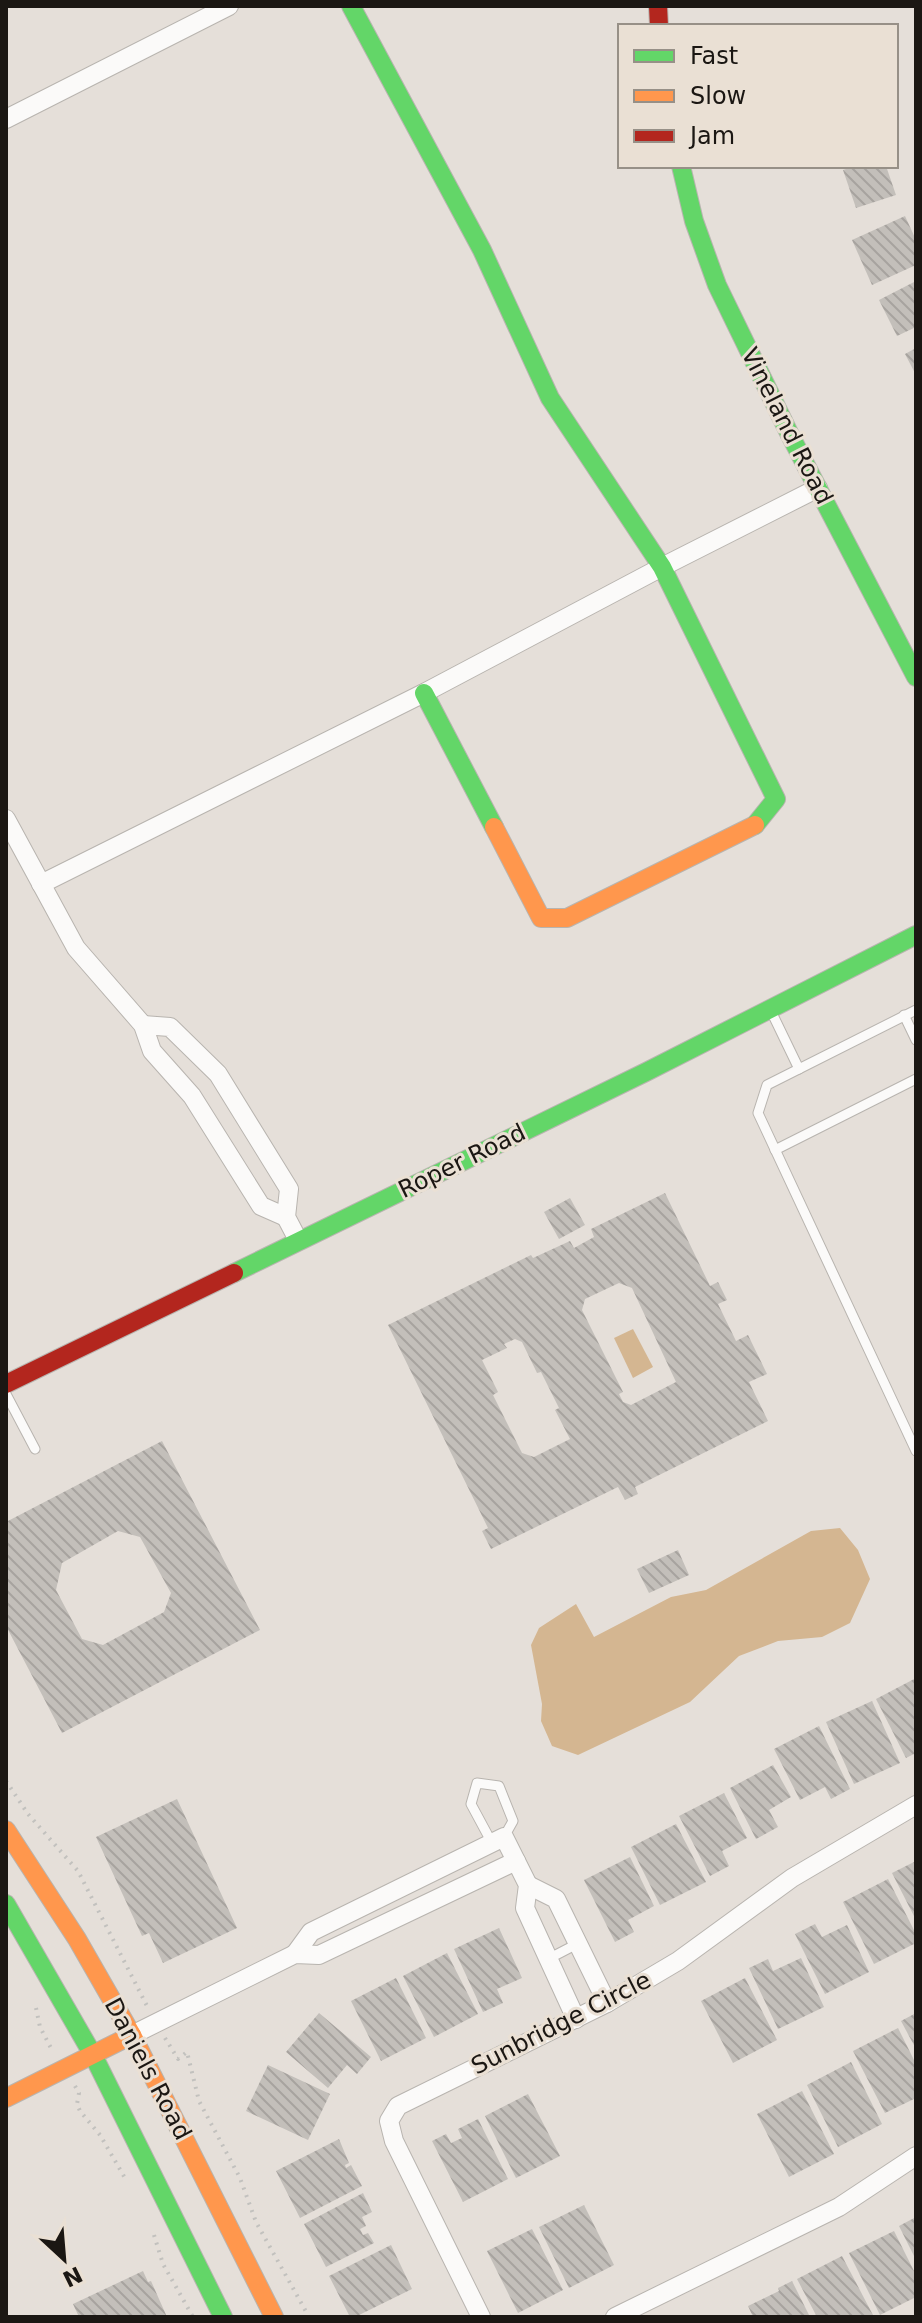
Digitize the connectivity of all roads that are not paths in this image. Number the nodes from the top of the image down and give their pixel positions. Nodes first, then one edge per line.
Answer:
1 (229, 6) edge
2 (351, 6) edge
3 (6, 119) edge
4 (681, 168) edge
5 (818, 488) junction
6 (662, 567) junction
7 (916, 677) edge
8 (424, 693) junction
9 (6, 819) edge
10 (41, 884) junction
11 (916, 935) edge
12 (770, 1009) junction
13 (916, 1010) edge
14 (904, 1015) junction
15 (143, 1025) junction
16 (916, 1040) edge
17 (799, 1069) junction
18 (218, 1074) junction
19 (916, 1079) edge
20 (192, 1096) junction
21 (775, 1150) junction
22 (286, 1217) junction
23 (298, 1240) junction
24 (6, 1384) edge
25 (6, 1394) edge
26 (35, 1449) dead end
27 (916, 1451) edge
28 (916, 1805) edge
29 (6, 1830) edge
30 (498, 1840) junction
31 (516, 1861) junction
32 (528, 1885) junction
33 (6, 1904) edge
34 (577, 1944) junction
35 (295, 1954) junction
36 (550, 1958) junction
37 (607, 2003) junction
38 (576, 2019) junction
39 (132, 2035) junction
40 (93, 2055) junction
41 (6, 2098) edge
42 (916, 2156) edge
43 (223, 2317) edge
44 (274, 2317) edge
45 (481, 2317) edge
46 (615, 2317) edge

1 - 3 street
2 - 6 street
4 - 5 street, Vineland Road
5 - 6 street
5 - 7 street, Vineland Road
6 - 8 street
6 - 8 street
8 - 10 street
9 - 10 street
10 - 15 street
11 - 12 street, Roper Road
12 - 17 lane
12 - 23 street, Roper Road
13 - 14 lane
14 - 16 lane
14 - 17 lane
15 - 18 street
15 - 20 street
17 - 21 lane
18 - 20 street
18 - 22 street
19 - 21 lane
20 - 22 street
21 - 27 lane
22 - 23 street
23 - 24 street, Roper Road
25 - 26 lane
28 - 37 street, Sunbridge Circle
29 - 39 street, Daniels Road
30 - 30 lane
30 - 31 street
30 - 35 street
31 - 32 street
31 - 35 street
32 - 34 street
32 - 36 street
33 - 40 street, Daniels Road
34 - 36 lane
34 - 37 street
35 - 39 street
36 - 38 street
37 - 38 street, Sunbridge Circle
38 - 45 street, Sunbridge Circle
39 - 40 street
39 - 44 street, Daniels Road
40 - 41 street
40 - 43 street, Daniels Road
42 - 46 street

